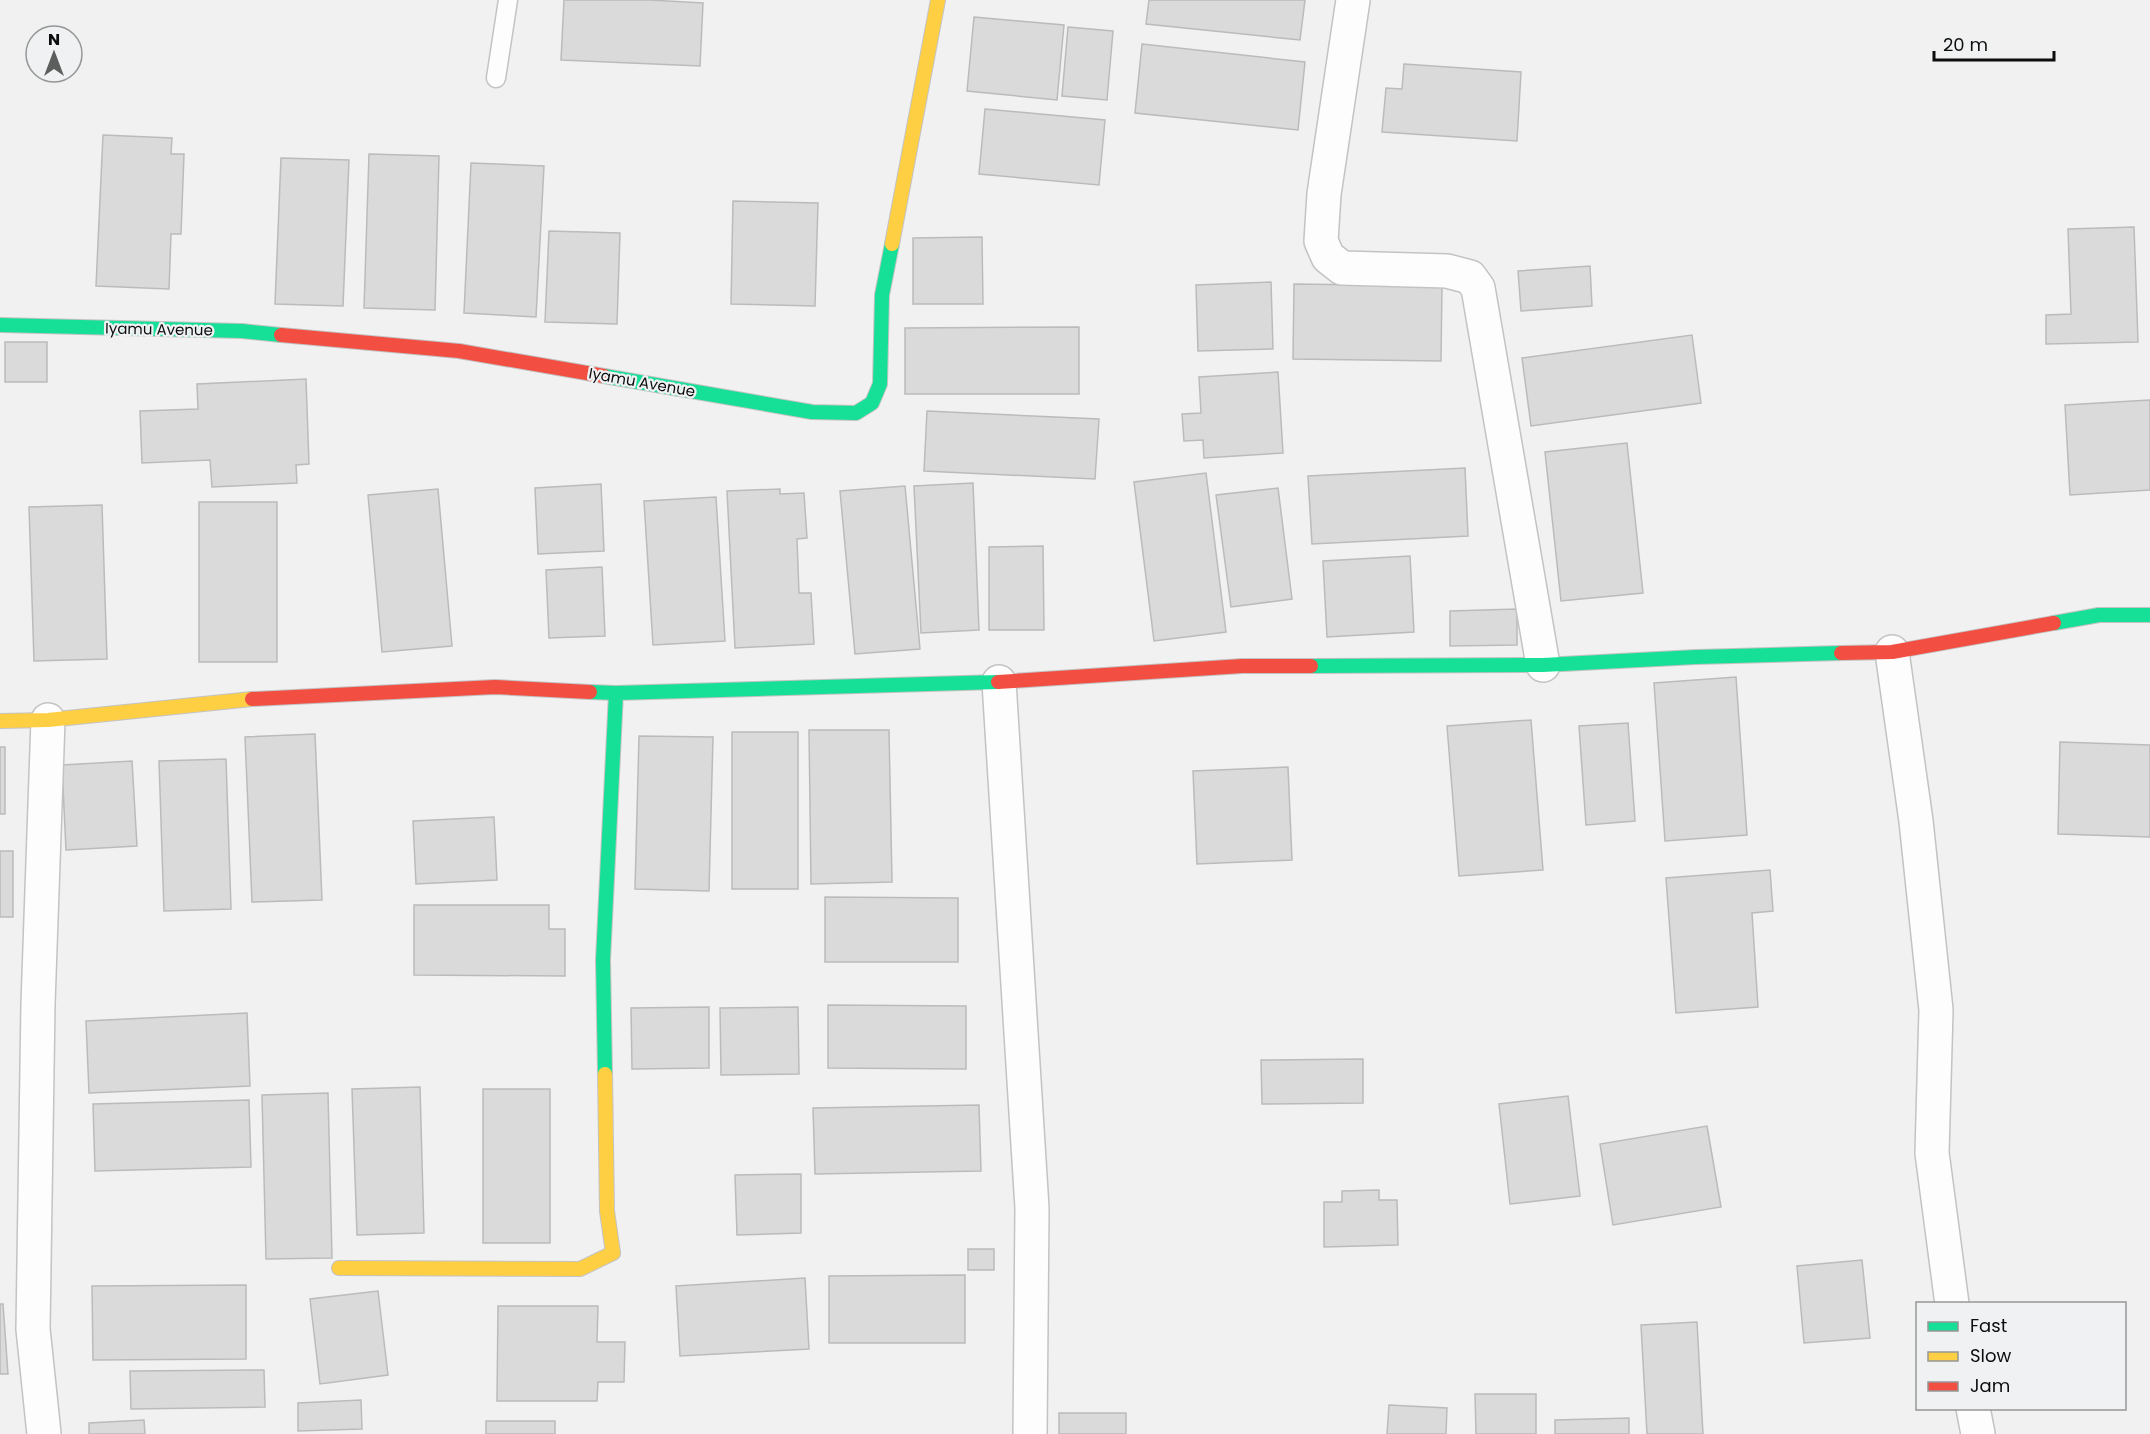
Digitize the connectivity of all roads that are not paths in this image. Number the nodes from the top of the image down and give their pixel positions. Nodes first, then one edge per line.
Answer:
1 (508, 0) edge
2 (938, 0) edge
3 (1353, 0) edge
4 (496, 78) dead end
5 (0, 325) edge
6 (2150, 615) edge
7 (1892, 651) junction
8 (1543, 665) junction
9 (999, 682) junction
10 (616, 693) junction
11 (48, 720) junction
12 (0, 721) edge
13 (339, 1268) dead end
14 (1952, 1302) edge
15 (1973, 1410) edge
16 (44, 1434) edge
17 (1030, 1434) edge
18 (1978, 1434) edge

1 - 4 lane
2 - 5 street, Iyamu Avenue
3 - 8 street
6 - 7 street
7 - 8 street
7 - 14 street
8 - 9 street
9 - 10 street
9 - 17 street
10 - 11 street
10 - 13 street
11 - 12 street
11 - 16 street
15 - 18 street

